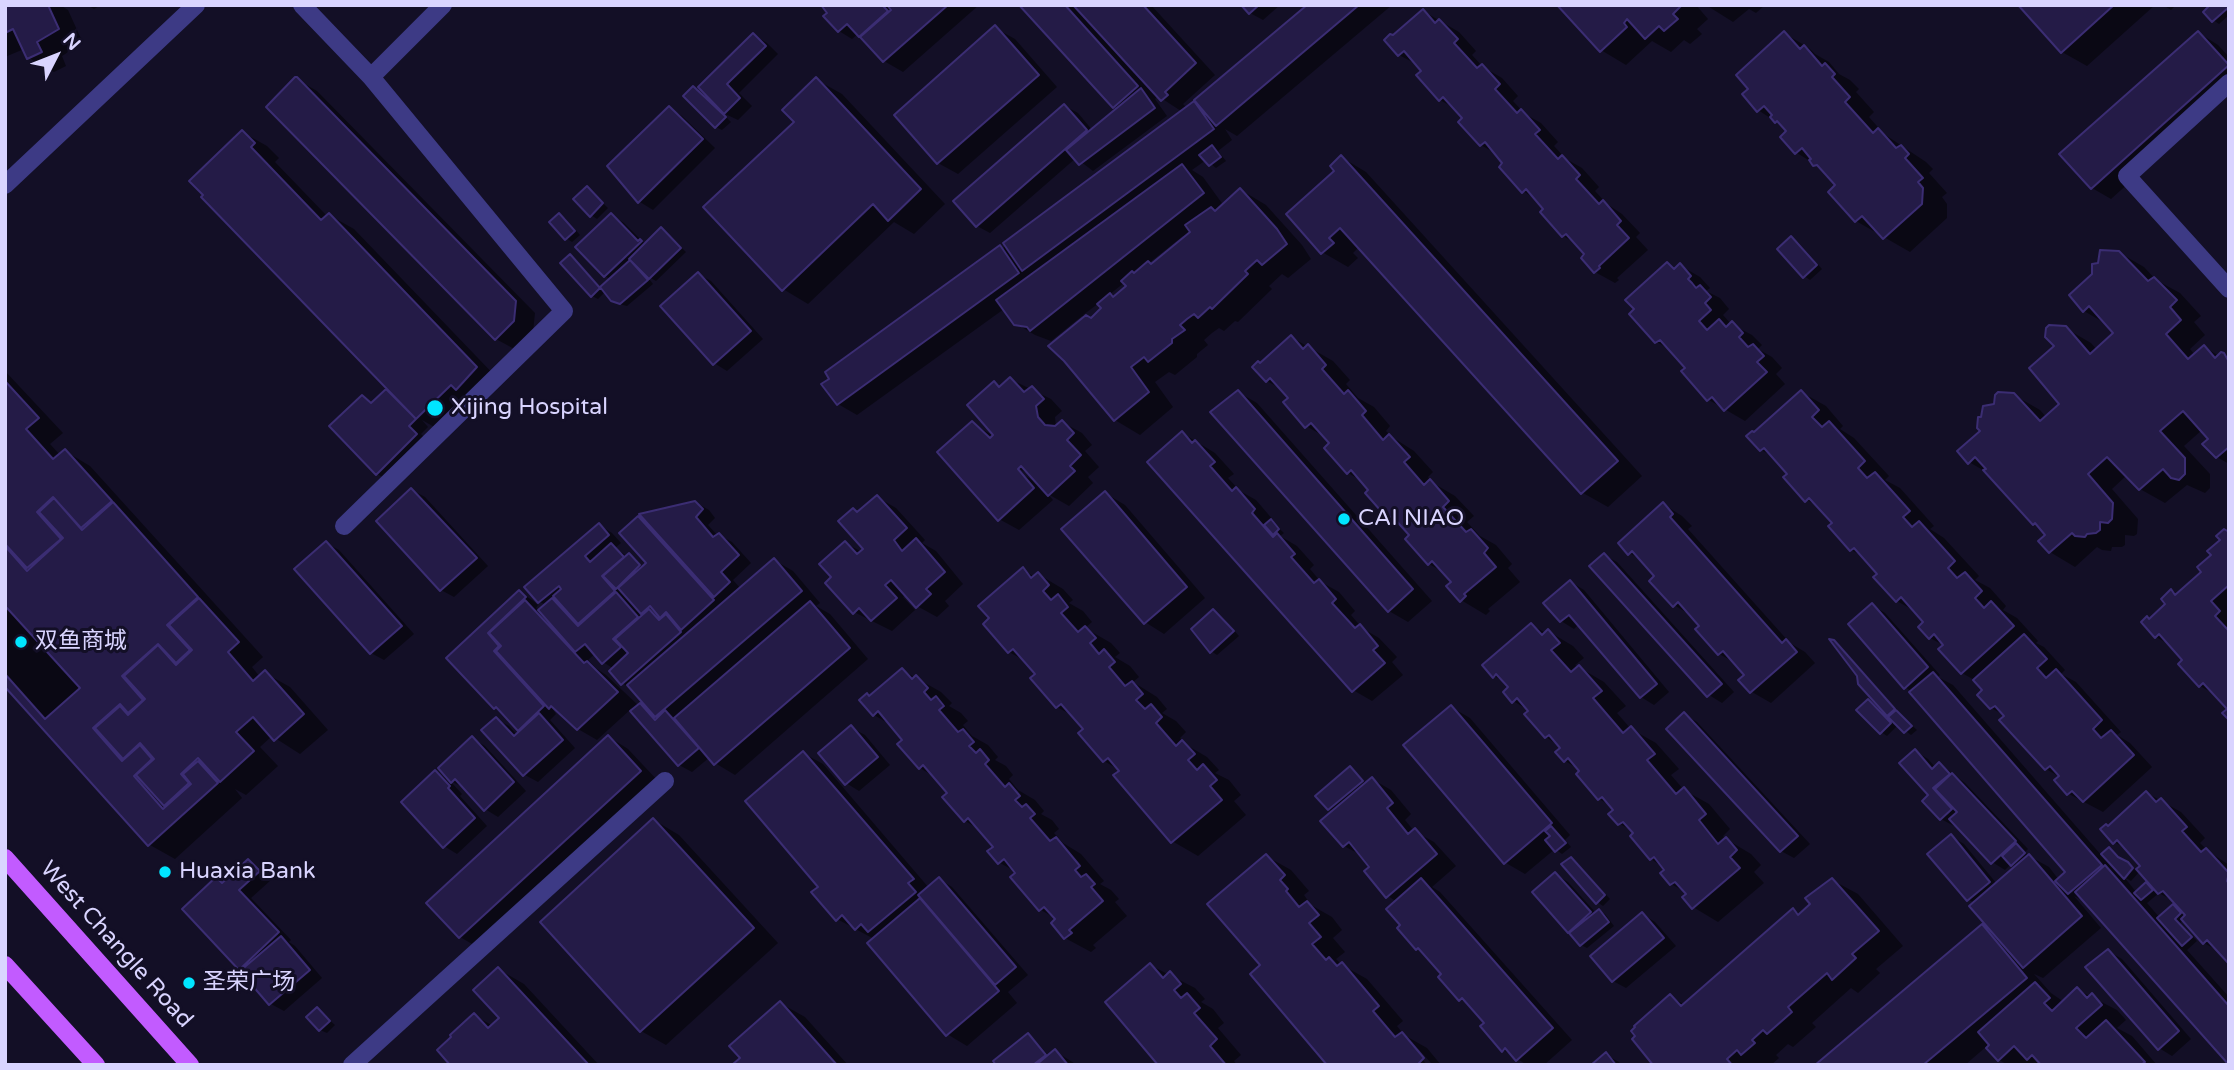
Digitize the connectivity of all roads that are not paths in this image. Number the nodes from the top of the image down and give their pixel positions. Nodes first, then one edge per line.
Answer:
1 (196, 5) edge
2 (302, 5) edge
3 (443, 5) edge
4 (371, 76) junction
5 (2229, 83) edge
6 (5, 185) edge
7 (2229, 289) edge
8 (344, 526) dead end
9 (666, 781) dead end
10 (5, 858) edge
11 (5, 965) edge
12 (96, 1065) edge
13 (190, 1065) edge
14 (352, 1065) edge

1 - 6 street
2 - 4 street
3 - 4 street
4 - 8 street
5 - 7 street
9 - 14 street
10 - 13 main road, West Changle Road
11 - 12 main road

